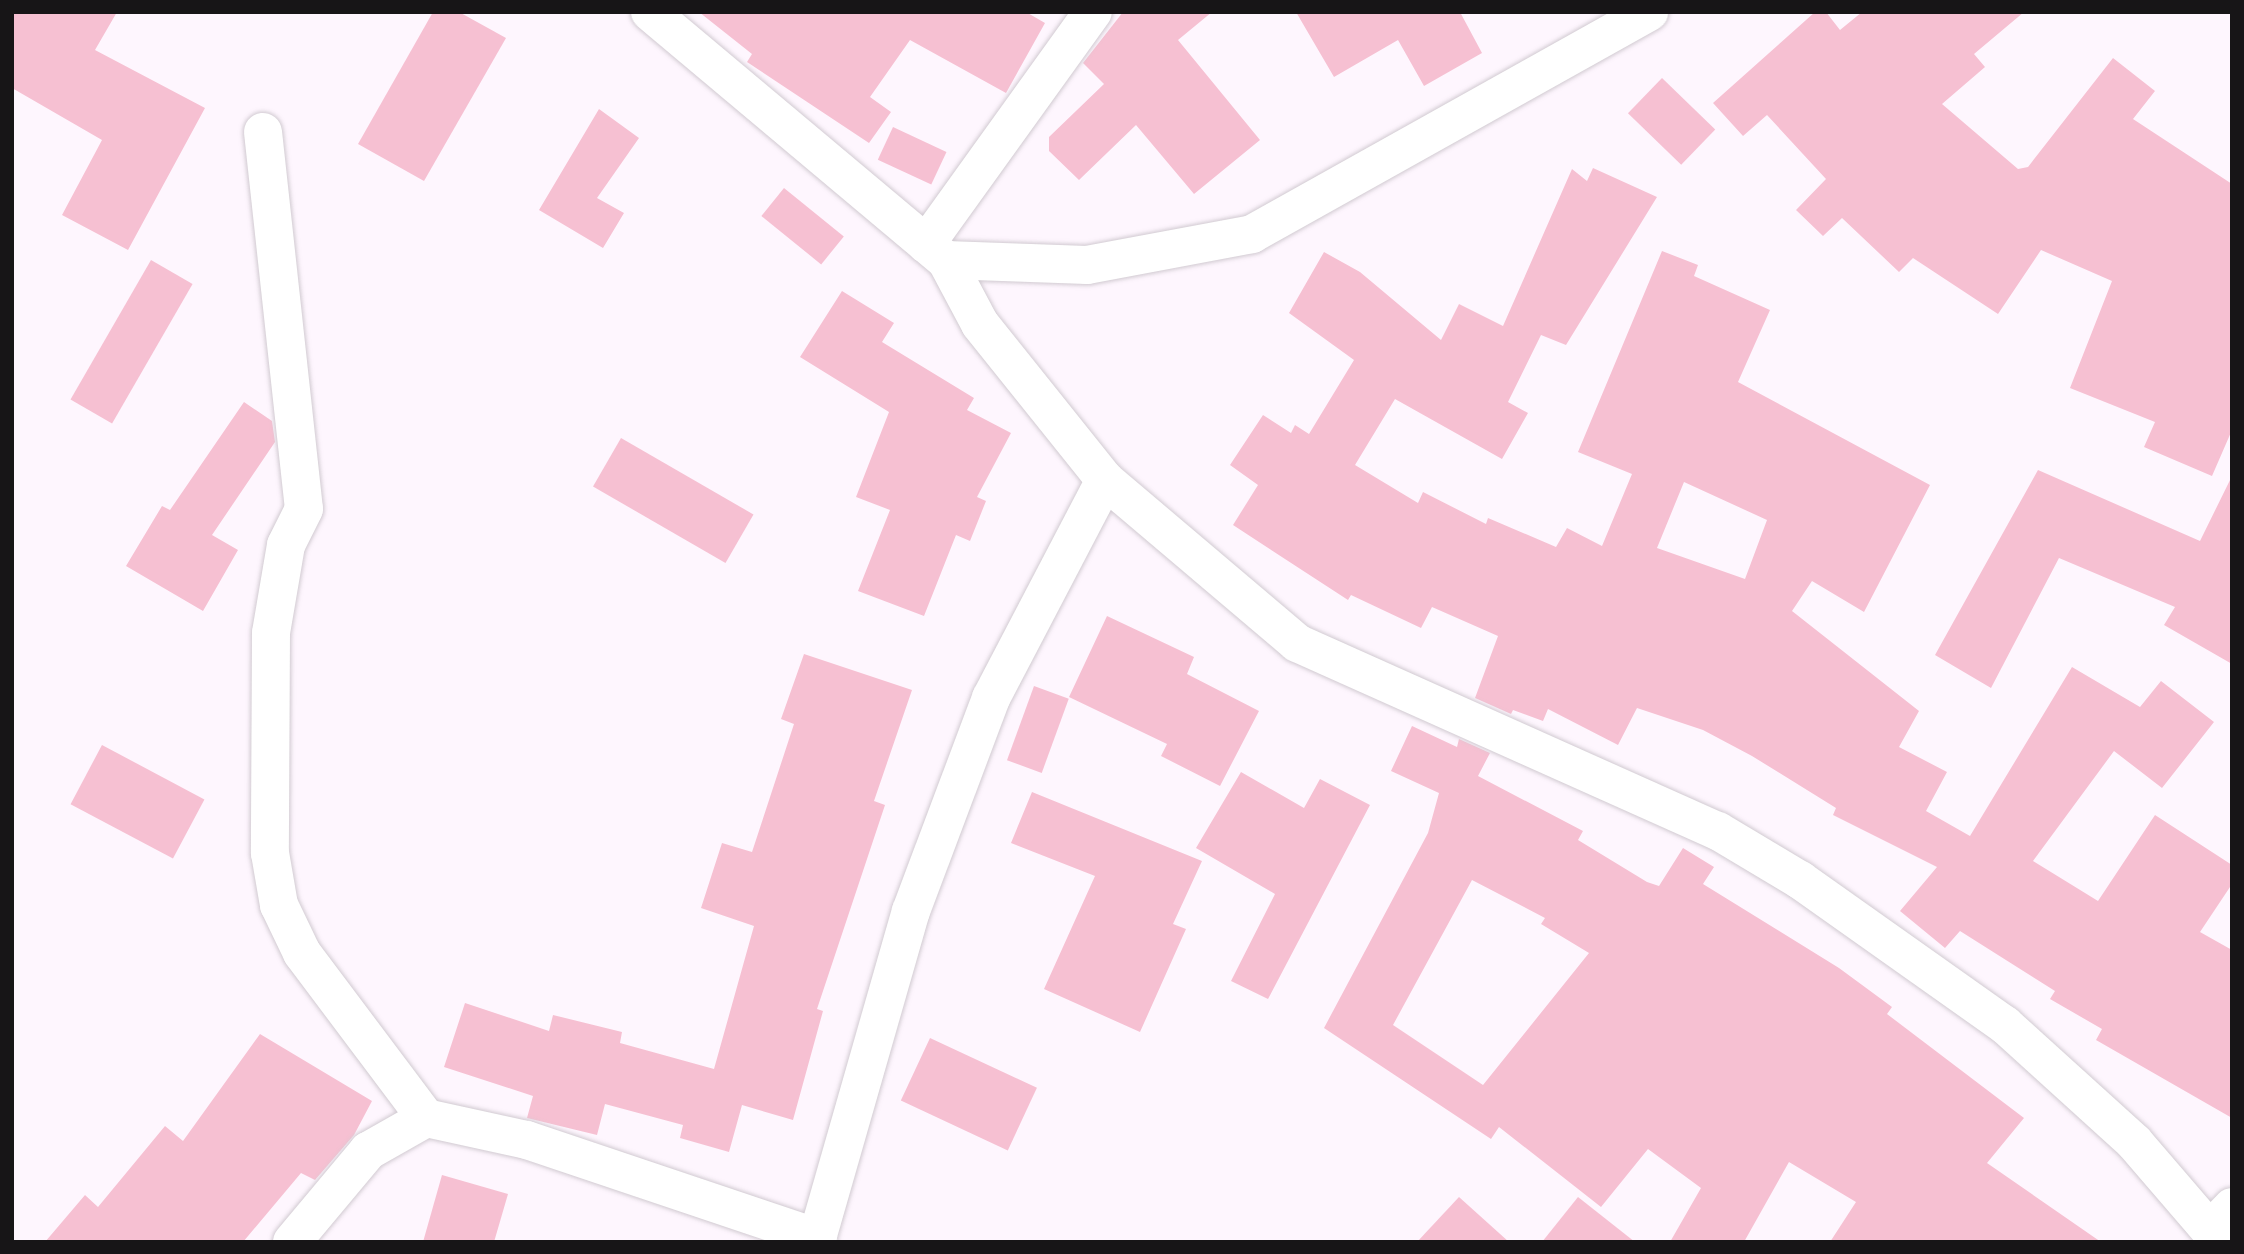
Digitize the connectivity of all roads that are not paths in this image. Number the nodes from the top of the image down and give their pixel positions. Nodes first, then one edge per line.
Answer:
1 (650, 12) edge
2 (1093, 12) edge
3 (1649, 12) edge
4 (263, 132) dead end
5 (936, 252) junction
6 (1105, 480) junction
7 (426, 1118) junction
8 (2221, 1226) edge
9 (817, 1240) edge
10 (292, 1242) edge

1 - 5 street
2 - 5 street
3 - 5 street
4 - 7 street
5 - 6 street
6 - 8 street
6 - 9 street
7 - 9 street
7 - 10 street

